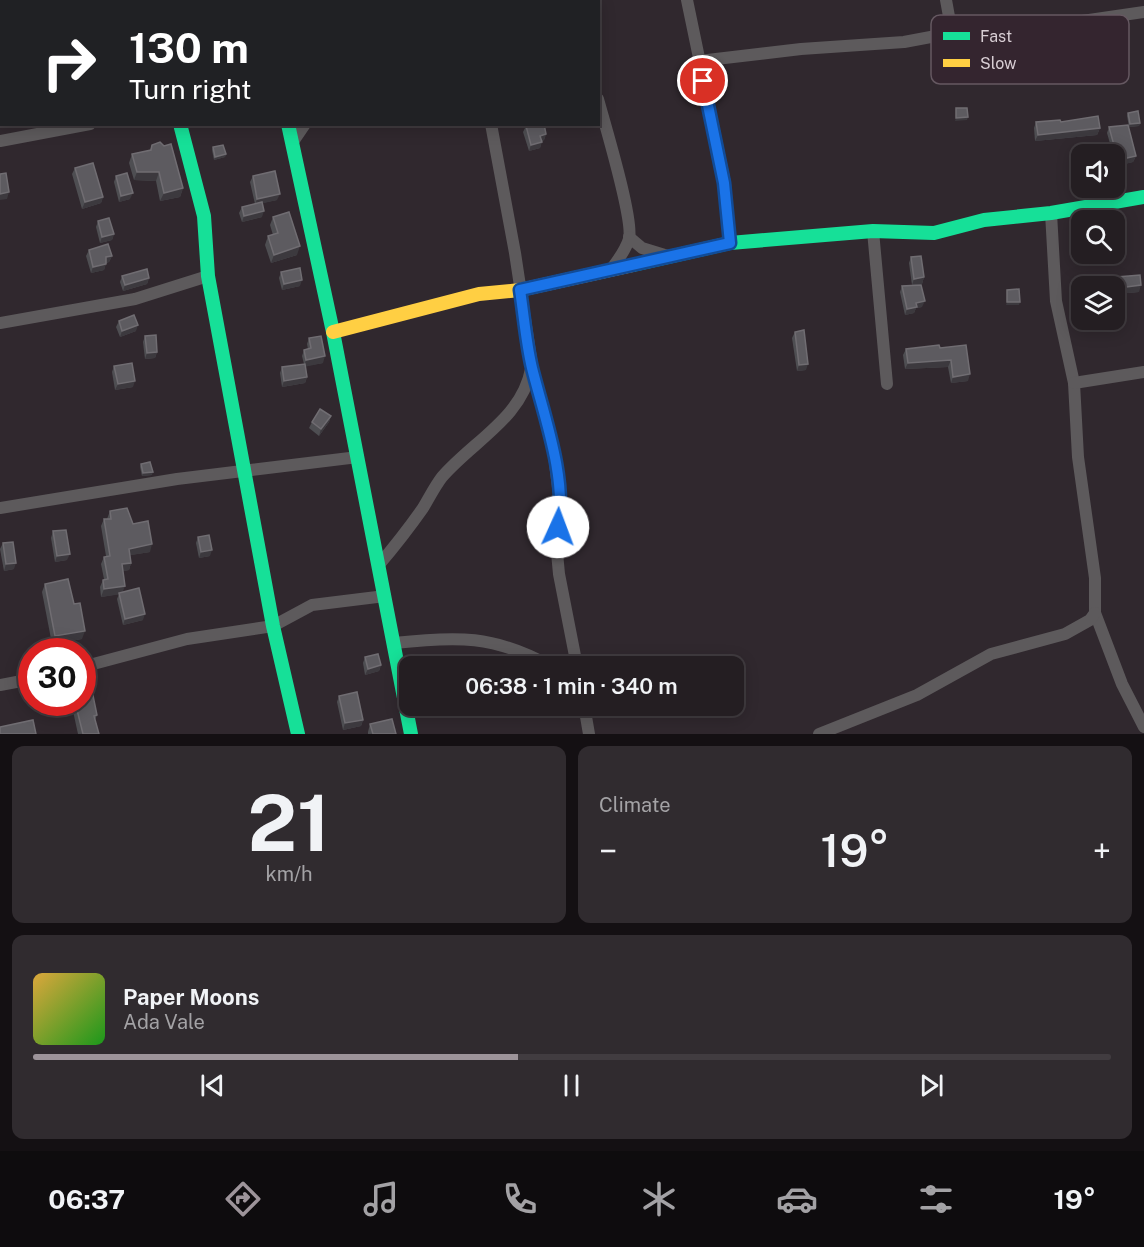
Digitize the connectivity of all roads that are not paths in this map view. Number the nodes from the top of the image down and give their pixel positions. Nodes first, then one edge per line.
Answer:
1 (687, 0) edge
2 (946, 0) edge
3 (1144, 12) edge
4 (949, 15) edge
5 (1123, 15) edge
6 (931, 37) edge
7 (699, 61) junction
8 (600, 107) edge
9 (79, 126) edge
10 (181, 126) edge
11 (288, 126) edge
12 (304, 126) edge
13 (491, 126) edge
14 (0, 141) edge
15 (292, 143) junction
16 (1144, 197) edge
17 (1051, 213) junction
18 (873, 231) junction
19 (629, 237) junction
20 (730, 243) junction
21 (670, 257) junction
22 (609, 272) junction
23 (208, 276) junction
24 (520, 290) junction
25 (0, 323) edge
26 (333, 332) junction
27 (532, 365) junction
28 (1144, 372) edge
29 (1074, 383) junction
30 (887, 384) dead end
31 (358, 457) junction
32 (244, 470) junction
33 (0, 508) edge
34 (378, 566) junction
35 (385, 596) junction
36 (1095, 613) junction
37 (273, 626) junction
38 (1077, 628) junction
39 (1104, 640) junction
40 (394, 643) junction
41 (530, 656) edge
42 (575, 656) edge
43 (96, 662) edge
44 (18, 682) edge
45 (0, 685) edge
46 (586, 716) edge
47 (1144, 727) edge
48 (298, 734) edge
49 (411, 734) edge
50 (589, 734) edge
51 (819, 734) edge

1 - 7 street
2 - 4 street
3 - 5 street
6 - 7 street
7 - 20 street
8 - 19 street
9 - 14 street
10 - 23 street
11 - 15 street
12 - 15 street
13 - 24 street
15 - 26 street
16 - 17 street
17 - 18 street
17 - 29 street
18 - 20 street
18 - 30 street
19 - 21 street
19 - 22 street
20 - 21 street
21 - 22 street
22 - 24 street
23 - 25 street
23 - 32 street
24 - 26 street
24 - 27 street
26 - 31 street
27 - 34 street
27 - 42 street
28 - 29 street
29 - 36 street
31 - 32 street
31 - 34 street
32 - 33 street
32 - 37 street
34 - 35 street
35 - 37 street
35 - 40 street
36 - 38 street
36 - 39 street
37 - 43 street
37 - 48 street
38 - 39 street
38 - 51 street
39 - 47 street
40 - 41 street
40 - 49 street
44 - 45 street
46 - 50 street

